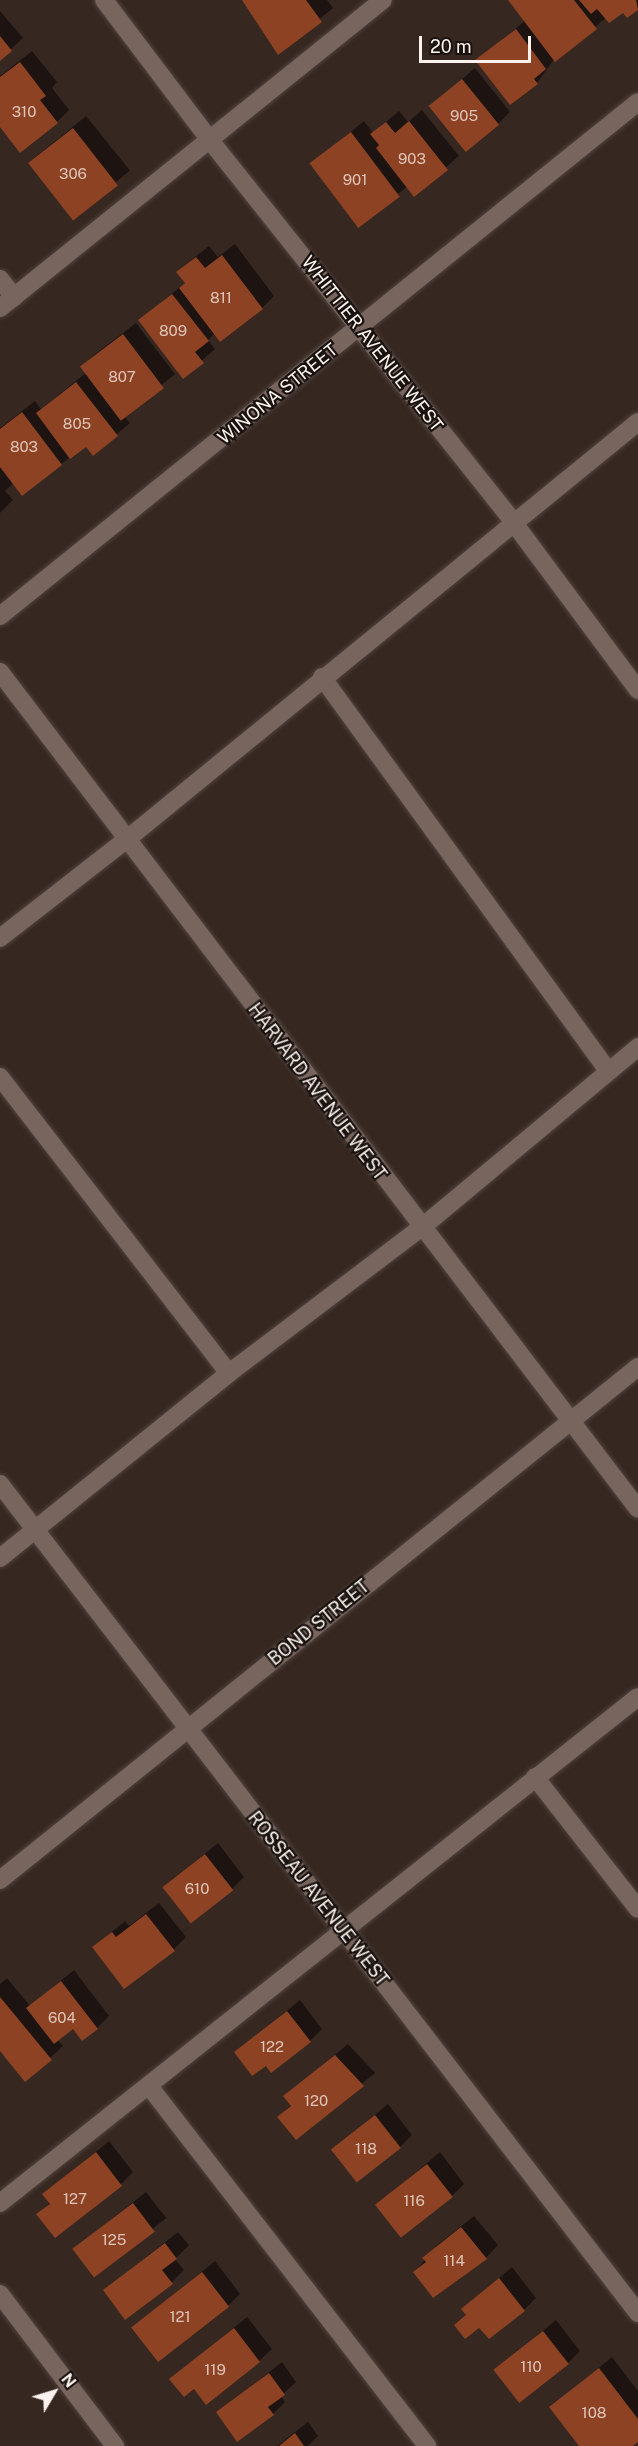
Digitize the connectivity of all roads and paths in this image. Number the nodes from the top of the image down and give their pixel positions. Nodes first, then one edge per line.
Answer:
1 (104, 0) edge
2 (383, 0) edge
3 (638, 102) edge
4 (209, 139) junction
5 (0, 279) edge
6 (7, 302) edge
7 (361, 329) junction
8 (638, 422) edge
9 (514, 523) junction
10 (0, 616) edge
11 (0, 672) edge
12 (322, 677) junction
13 (638, 690) edge
14 (126, 840) junction
15 (0, 938) edge
16 (638, 1047) edge
17 (608, 1070) junction
18 (0, 1077) edge
19 (421, 1228) junction
20 (638, 1367) edge
21 (229, 1373) junction
22 (570, 1420) junction
23 (0, 1484) edge
24 (638, 1509) edge
25 (36, 1530) junction
26 (0, 1558) edge
27 (638, 1697) edge
28 (188, 1730) junction
29 (536, 1777) junction
30 (0, 1880) edge
31 (638, 1909) edge
32 (341, 1930) junction
33 (149, 2086) junction
34 (0, 2203) edge
35 (0, 2294) edge
36 (638, 2313) edge
37 (115, 2446) edge
38 (427, 2446) edge

1 - 4 street, WHITTIER AVENUE WEST
2 - 4 street
3 - 7 street, WINONA STREET
4 - 6 street
4 - 7 street, WHITTIER AVENUE WEST
5 - 6 street
7 - 9 street, WHITTIER AVENUE WEST
7 - 10 street, WINONA STREET
8 - 9 street
9 - 12 street
9 - 13 street, WHITTIER AVENUE WEST
11 - 14 street, HARVARD AVENUE WEST
12 - 14 street
12 - 17 street
14 - 15 street
14 - 19 street, HARVARD AVENUE WEST
16 - 17 street
17 - 19 street
18 - 21 street
19 - 21 street
19 - 22 street, HARVARD AVENUE WEST
20 - 22 street, BOND STREET
21 - 25 street
22 - 24 street, HARVARD AVENUE WEST
22 - 28 street, BOND STREET
23 - 25 street, ROSSEAU AVENUE WEST
25 - 26 street
25 - 28 street, ROSSEAU AVENUE WEST
27 - 29 street
28 - 30 street, BOND STREET
28 - 32 street, ROSSEAU AVENUE WEST
29 - 31 street
29 - 32 street
32 - 33 street
32 - 36 street, ROSSEAU AVENUE WEST
33 - 34 street
33 - 38 street
35 - 37 street

